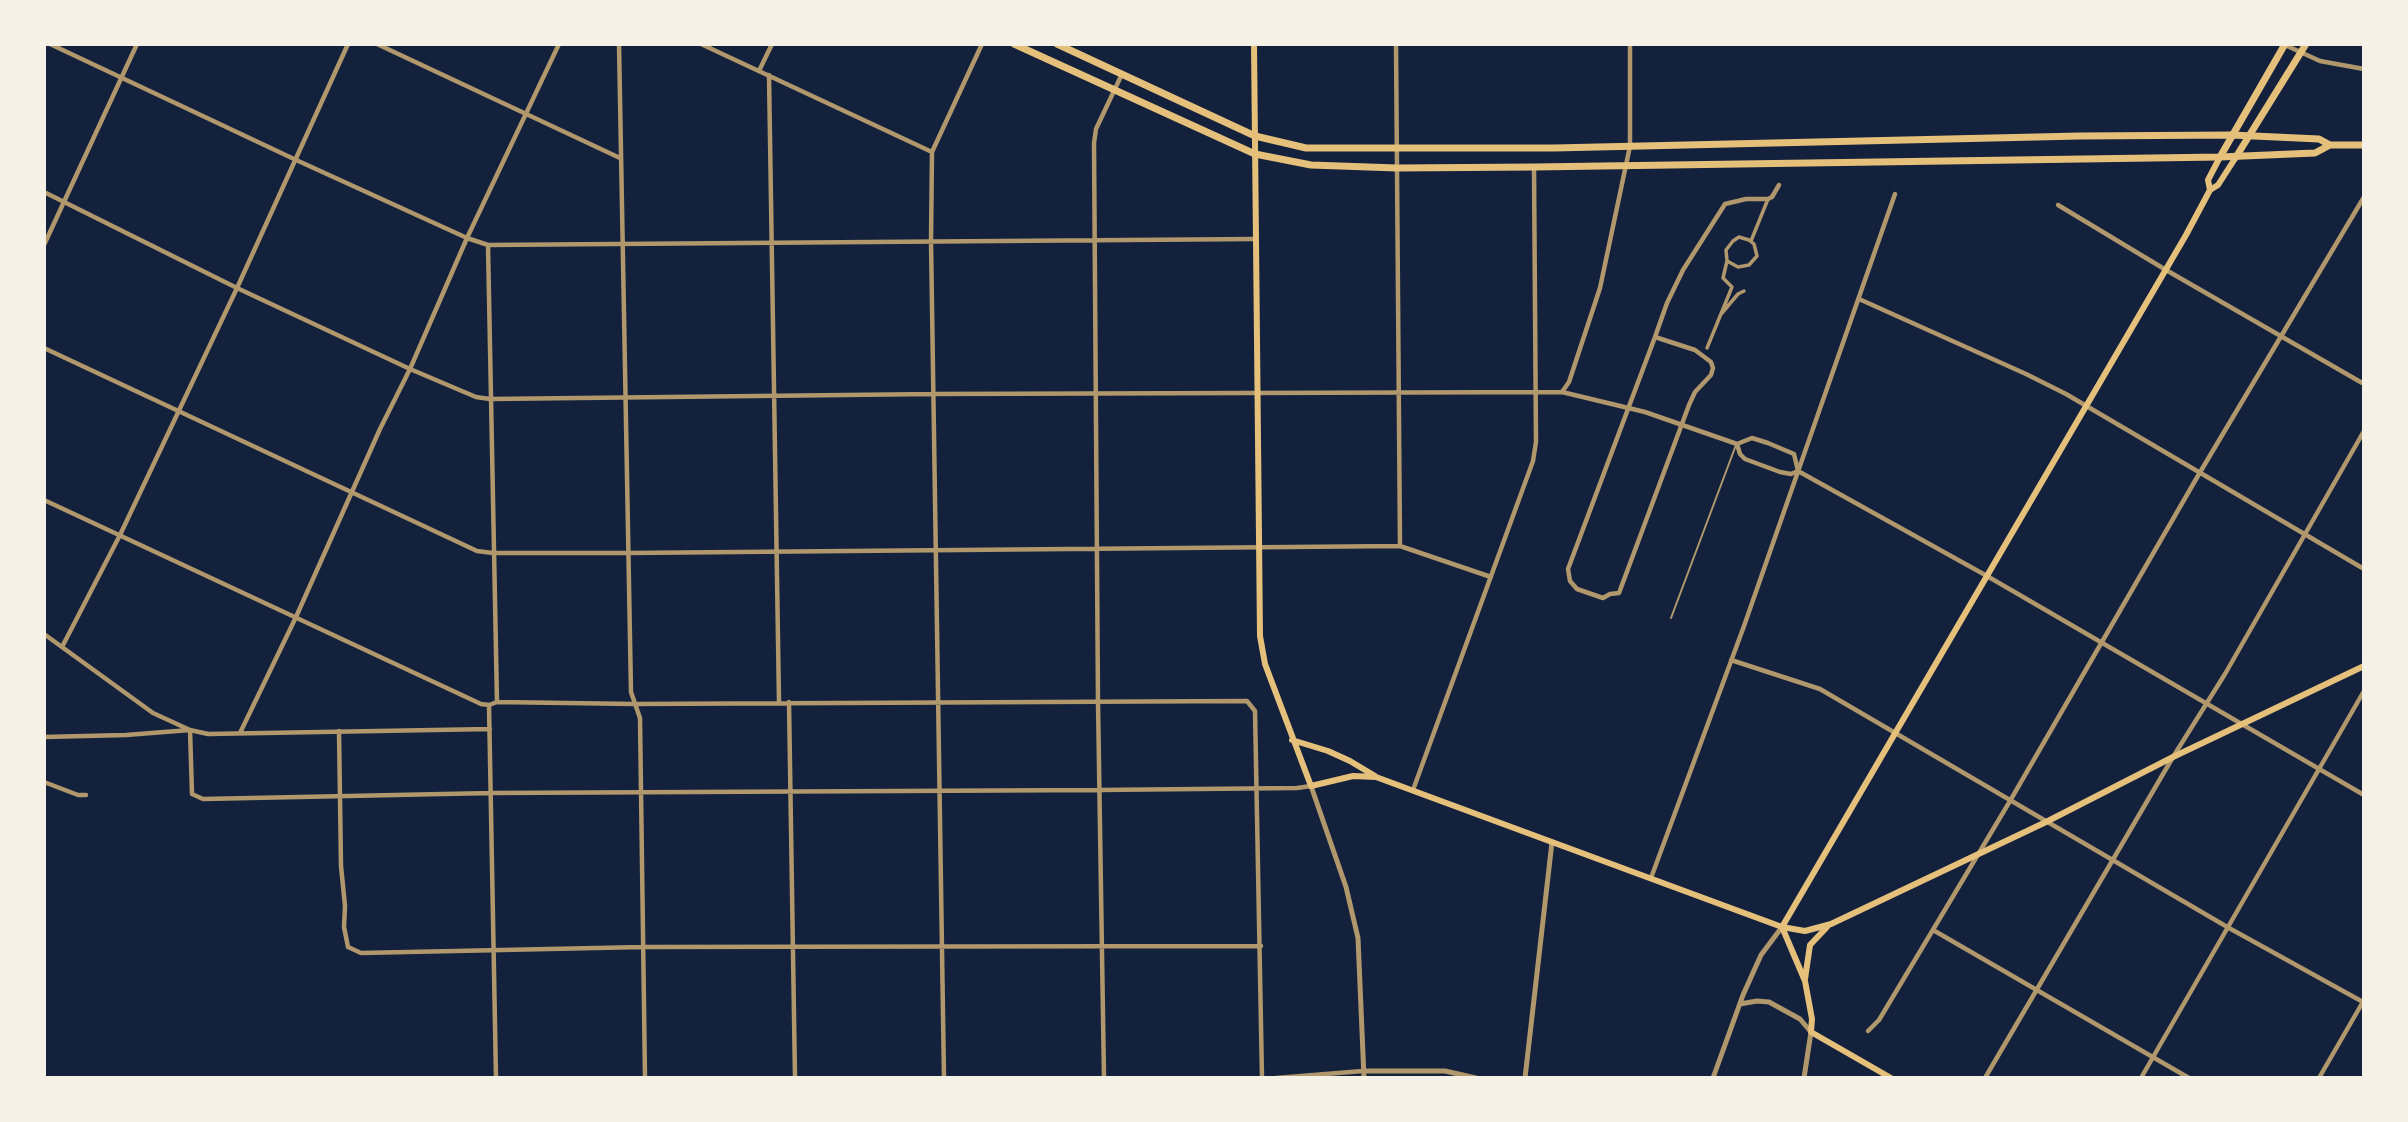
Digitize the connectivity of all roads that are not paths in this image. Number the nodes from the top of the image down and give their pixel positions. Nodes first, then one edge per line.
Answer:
1 (50, 44) edge
2 (137, 44) edge
3 (348, 44) edge
4 (377, 44) edge
5 (559, 44) edge
6 (619, 44) edge
7 (701, 44) edge
8 (772, 44) edge
9 (982, 44) edge
10 (1014, 44) edge
11 (1057, 44) edge
12 (1254, 44) edge
13 (1396, 44) edge
14 (1630, 44) edge
15 (2285, 44) edge
16 (2306, 44) edge
17 (2301, 54) junction
18 (2364, 69) edge
19 (759, 71) junction
20 (1122, 74) junction
21 (769, 75) junction
22 (121, 78) junction
23 (1114, 90) junction
24 (525, 114) junction
25 (2232, 135) junction
26 (1255, 136) junction
27 (2251, 136) junction
28 (2330, 145) junction
29 (2364, 145) edge
30 (1630, 146) junction
31 (1396, 149) junction
32 (932, 152) junction
33 (1255, 154) junction
34 (2220, 157) junction
35 (2236, 157) junction
36 (621, 158) junction
37 (294, 159) junction
38 (1625, 166) junction
39 (1534, 167) junction
40 (1398, 168) junction
41 (1779, 185) dead end
42 (2210, 190) junction
43 (44, 192) edge
44 (1895, 194) dead end
45 (2364, 197) edge
46 (1768, 199) junction
47 (64, 202) junction
48 (2058, 205) dead end
49 (467, 238) junction
50 (1255, 239) junction
51 (931, 241) junction
52 (1094, 241) junction
53 (1751, 241) junction
54 (771, 243) junction
55 (622, 244) junction
56 (44, 245) edge
57 (488, 245) junction
58 (1727, 261) junction
59 (2166, 270) junction
60 (1732, 287) junction
61 (237, 288) junction
62 (1858, 299) junction
63 (1721, 315) junction
64 (2281, 336) junction
65 (1655, 337) junction
66 (44, 348) edge
67 (1707, 348) dead end
68 (410, 369) junction
69 (2364, 384) edge
70 (1257, 392) junction
71 (1398, 392) junction
72 (1535, 392) junction
73 (1562, 392) junction
74 (934, 394) junction
75 (1097, 394) junction
76 (773, 396) junction
77 (624, 398) junction
78 (490, 399) junction
79 (2087, 406) junction
80 (1629, 408) junction
81 (178, 411) junction
82 (1682, 425) junction
83 (2364, 431) edge
84 (1737, 444) junction
85 (1798, 471) junction
86 (2199, 474) junction
87 (351, 492) junction
88 (44, 500) edge
89 (120, 535) junction
90 (2306, 535) junction
91 (1400, 546) junction
92 (1098, 548) junction
93 (1258, 548) junction
94 (937, 549) junction
95 (777, 550) junction
96 (628, 552) junction
97 (493, 553) junction
98 (2364, 569) edge
99 (1987, 576) junction
100 (1490, 577) junction
101 (296, 617) junction
102 (1671, 618) dead end
103 (44, 634) edge
104 (2101, 643) junction
105 (62, 647) junction
106 (1731, 660) junction
107 (2364, 666) edge
108 (2364, 691) edge
109 (498, 702) junction
110 (779, 702) junction
111 (789, 702) junction
112 (938, 702) junction
113 (1098, 702) junction
114 (634, 704) junction
115 (2206, 704) junction
116 (489, 705) junction
117 (2244, 725) junction
118 (490, 729) junction
119 (190, 730) junction
120 (339, 731) junction
121 (240, 733) junction
122 (1895, 734) junction
123 (44, 737) edge
124 (1292, 740) junction
125 (2173, 757) junction
126 (2319, 769) junction
127 (1376, 777) junction
128 (44, 782) edge
129 (1311, 786) junction
130 (1258, 789) junction
131 (1099, 790) junction
132 (1413, 790) junction
133 (939, 791) junction
134 (641, 792) junction
135 (790, 792) junction
136 (492, 793) junction
137 (86, 795) dead end
138 (339, 795) junction
139 (2364, 795) edge
140 (2010, 801) junction
141 (2046, 822) junction
142 (1552, 842) junction
143 (1977, 855) junction
144 (2113, 860) junction
145 (1651, 878) junction
146 (1831, 924) junction
147 (1782, 927) junction
148 (2229, 928) junction
149 (1933, 930) junction
150 (942, 946) junction
151 (1261, 946) junction
152 (643, 947) junction
153 (1102, 947) junction
154 (791, 948) junction
155 (493, 950) junction
156 (1805, 981) junction
157 (2036, 990) junction
158 (2364, 1001) edge
159 (1740, 1004) junction
160 (1868, 1031) dead end
161 (1811, 1032) junction
162 (2154, 1058) junction
163 (1364, 1075) edge
164 (496, 1078) edge
165 (645, 1078) edge
166 (794, 1078) edge
167 (944, 1078) edge
168 (1104, 1078) edge
169 (1262, 1078) edge
170 (1276, 1078) edge
171 (1476, 1078) edge
172 (1525, 1078) edge
173 (1713, 1078) edge
174 (1804, 1078) edge
175 (1891, 1078) edge
176 (1985, 1078) edge
177 (2141, 1078) edge
178 (2189, 1078) edge
179 (2319, 1078) edge

1 - 22 street
2 - 22 street
3 - 37 street
4 - 24 street
5 - 24 street
6 - 36 street
7 - 19 street
8 - 19 street
9 - 32 street
10 - 23 main road
11 - 20 main road
12 - 26 main road
13 - 31 street
14 - 30 street
15 - 17 street
15 - 25 main road
16 - 17 main road
17 - 18 street
17 - 27 main road
19 - 21 street
20 - 23 street
20 - 26 main road
21 - 32 street
21 - 54 street
22 - 37 street
22 - 47 street
23 - 33 main road
23 - 52 street
24 - 36 street
24 - 49 street
25 - 27 main road
25 - 30 main road
25 - 34 main road
26 - 31 main road
26 - 33 main road
27 - 28 main road
27 - 35 main road
28 - 29 main road
28 - 35 main road
30 - 31 main road
30 - 38 street
31 - 40 street
32 - 51 street
33 - 40 main road
33 - 50 main road
34 - 35 main road
34 - 38 main road
34 - 42 main road
35 - 42 main road
36 - 55 street
37 - 49 street
37 - 61 street
38 - 39 main road
38 - 73 street
39 - 40 main road
39 - 72 street
40 - 71 street
41 - 46 street
42 - 59 main road
43 - 47 street
44 - 62 street
45 - 64 street
46 - 53 street
46 - 65 street
47 - 56 street
47 - 61 street
48 - 59 street
49 - 57 street
49 - 68 street
50 - 52 street
50 - 70 main road
51 - 52 street
51 - 54 street
51 - 74 street
52 - 75 street
53 - 58 street
53 - 58 street
54 - 55 street
54 - 76 street
55 - 57 street
55 - 77 street
57 - 78 street
58 - 60 street
59 - 64 street
59 - 79 main road
60 - 63 street
60 - 63 street
61 - 68 street
61 - 81 street
62 - 79 street
62 - 85 street
63 - 67 street
64 - 69 street
64 - 86 street
65 - 80 street
65 - 82 street
66 - 81 street
68 - 78 street
68 - 87 street
70 - 71 street
70 - 75 street
70 - 93 main road
71 - 72 street
71 - 91 street
72 - 73 street
72 - 100 street
73 - 80 street
74 - 75 street
74 - 76 street
74 - 94 street
75 - 92 street
76 - 77 street
76 - 95 street
77 - 78 street
77 - 96 street
78 - 97 street
79 - 86 street
79 - 99 main road
80 - 82 street
80 - 82 street
81 - 87 street
81 - 89 street
82 - 84 street
83 - 90 street
84 - 85 street
84 - 85 street
84 - 102 lane
85 - 99 street
85 - 106 street
86 - 90 street
86 - 104 street
87 - 97 street
87 - 101 street
88 - 89 street
89 - 101 street
89 - 105 street
90 - 98 street
90 - 115 street
91 - 93 street
91 - 100 street
92 - 93 street
92 - 94 street
92 - 113 street
93 - 124 main road
94 - 95 street
94 - 112 street
95 - 96 street
95 - 110 street
96 - 97 street
96 - 114 street
97 - 109 street
99 - 104 street
99 - 122 main road
100 - 132 street
101 - 116 street
101 - 121 street
103 - 105 street
104 - 115 street
104 - 140 street
105 - 119 street
106 - 122 street
106 - 145 street
107 - 117 main road
108 - 126 street
109 - 114 street
109 - 116 street
110 - 111 street
110 - 114 street
111 - 112 street
111 - 135 street
112 - 113 street
112 - 133 street
113 - 130 street
113 - 131 street
114 - 134 street
115 - 117 street
115 - 125 street
116 - 118 street
117 - 125 main road
117 - 126 street
118 - 120 street
118 - 136 street
119 - 121 street
119 - 123 street
119 - 138 street
120 - 121 street
120 - 138 street
122 - 140 street
122 - 147 main road
124 - 127 main road
124 - 129 main road
125 - 141 main road
125 - 144 street
126 - 139 street
126 - 148 street
127 - 129 main road
127 - 132 main road
128 - 137 street
129 - 130 street
129 - 163 street
130 - 131 street
130 - 151 street
131 - 133 street
131 - 153 street
132 - 142 main road
133 - 135 street
133 - 150 street
134 - 135 street
134 - 136 street
134 - 152 street
135 - 154 street
136 - 138 street
136 - 155 street
138 - 155 street
140 - 141 street
140 - 143 street
141 - 143 main road
141 - 144 street
142 - 145 main road
142 - 172 street
143 - 146 main road
143 - 149 street
144 - 148 street
144 - 157 street
145 - 147 main road
146 - 147 main road
146 - 156 main road
147 - 156 main road
147 - 159 street
148 - 158 street
148 - 162 street
149 - 157 street
149 - 160 street
150 - 153 street
150 - 154 street
150 - 167 street
151 - 153 street
151 - 169 street
152 - 154 street
152 - 155 street
152 - 165 street
153 - 168 street
154 - 166 street
155 - 164 street
156 - 161 main road
157 - 162 street
157 - 176 street
158 - 179 street
159 - 161 street
159 - 173 street
161 - 174 street
161 - 175 main road
162 - 177 street
162 - 178 street
163 - 170 street
163 - 171 street

